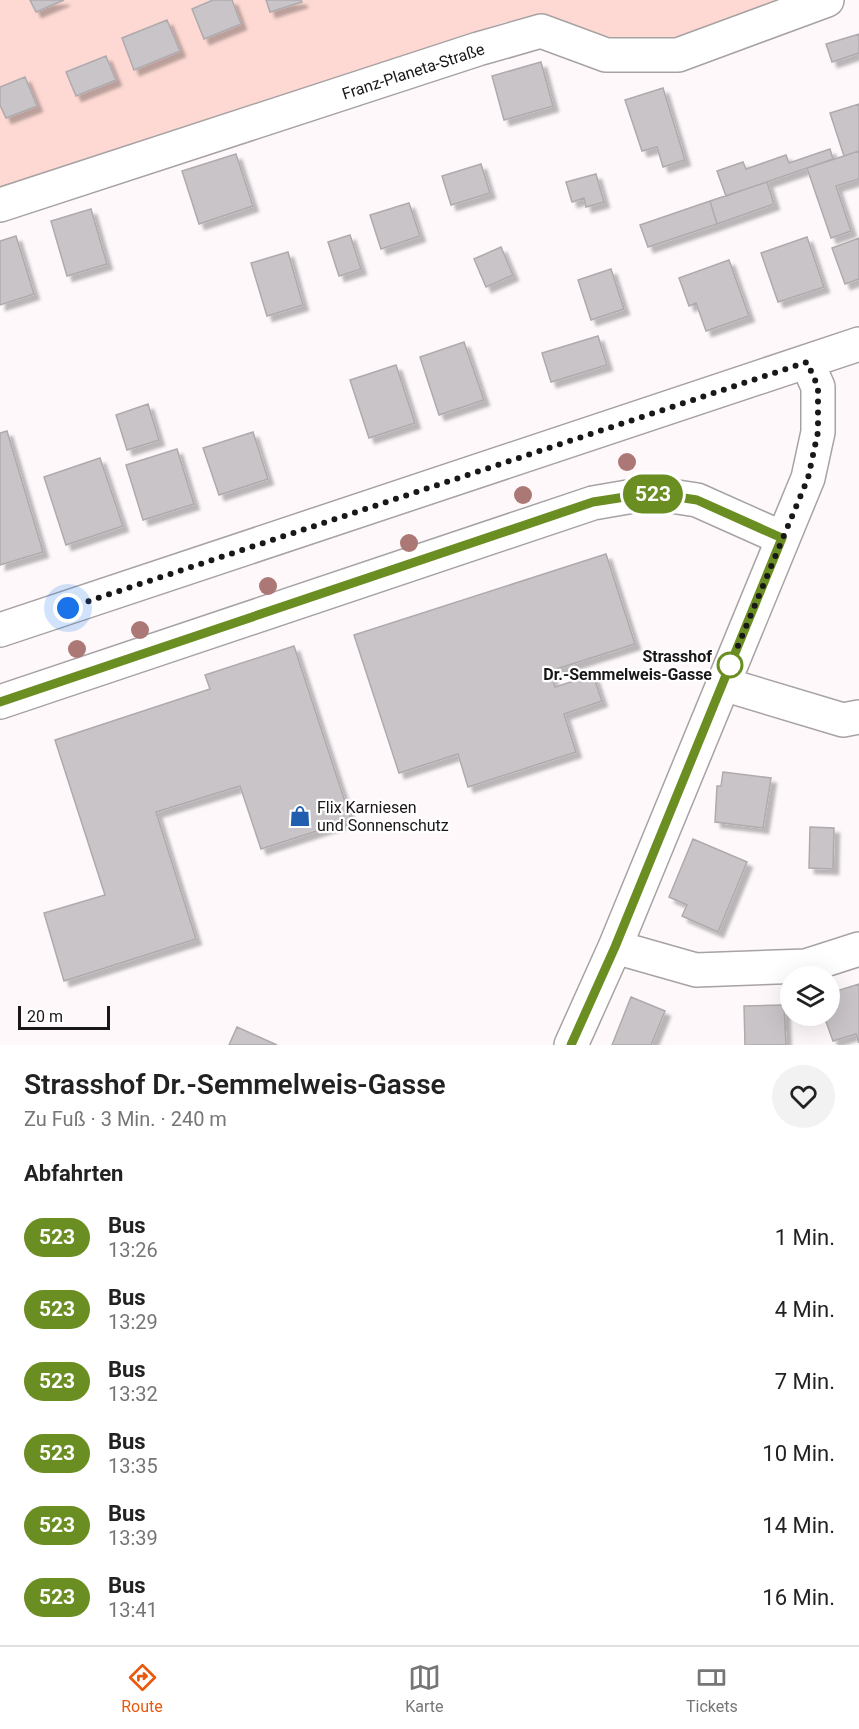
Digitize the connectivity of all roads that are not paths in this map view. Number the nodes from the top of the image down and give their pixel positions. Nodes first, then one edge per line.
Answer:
1 (827, 0) edge
2 (0, 205) edge
3 (859, 344) edge
4 (807, 362) junction
5 (782, 538) junction
6 (0, 630) edge
7 (723, 684) junction
8 (0, 702) edge
9 (859, 717) edge
10 (615, 947) junction
11 (859, 949) edge
12 (571, 1045) edge

1 - 2 street, Franz-Planeta-Straße
3 - 4 street
4 - 5 street
4 - 6 street
5 - 7 street
5 - 8 street
7 - 9 street
7 - 10 street
10 - 11 street
10 - 12 street

